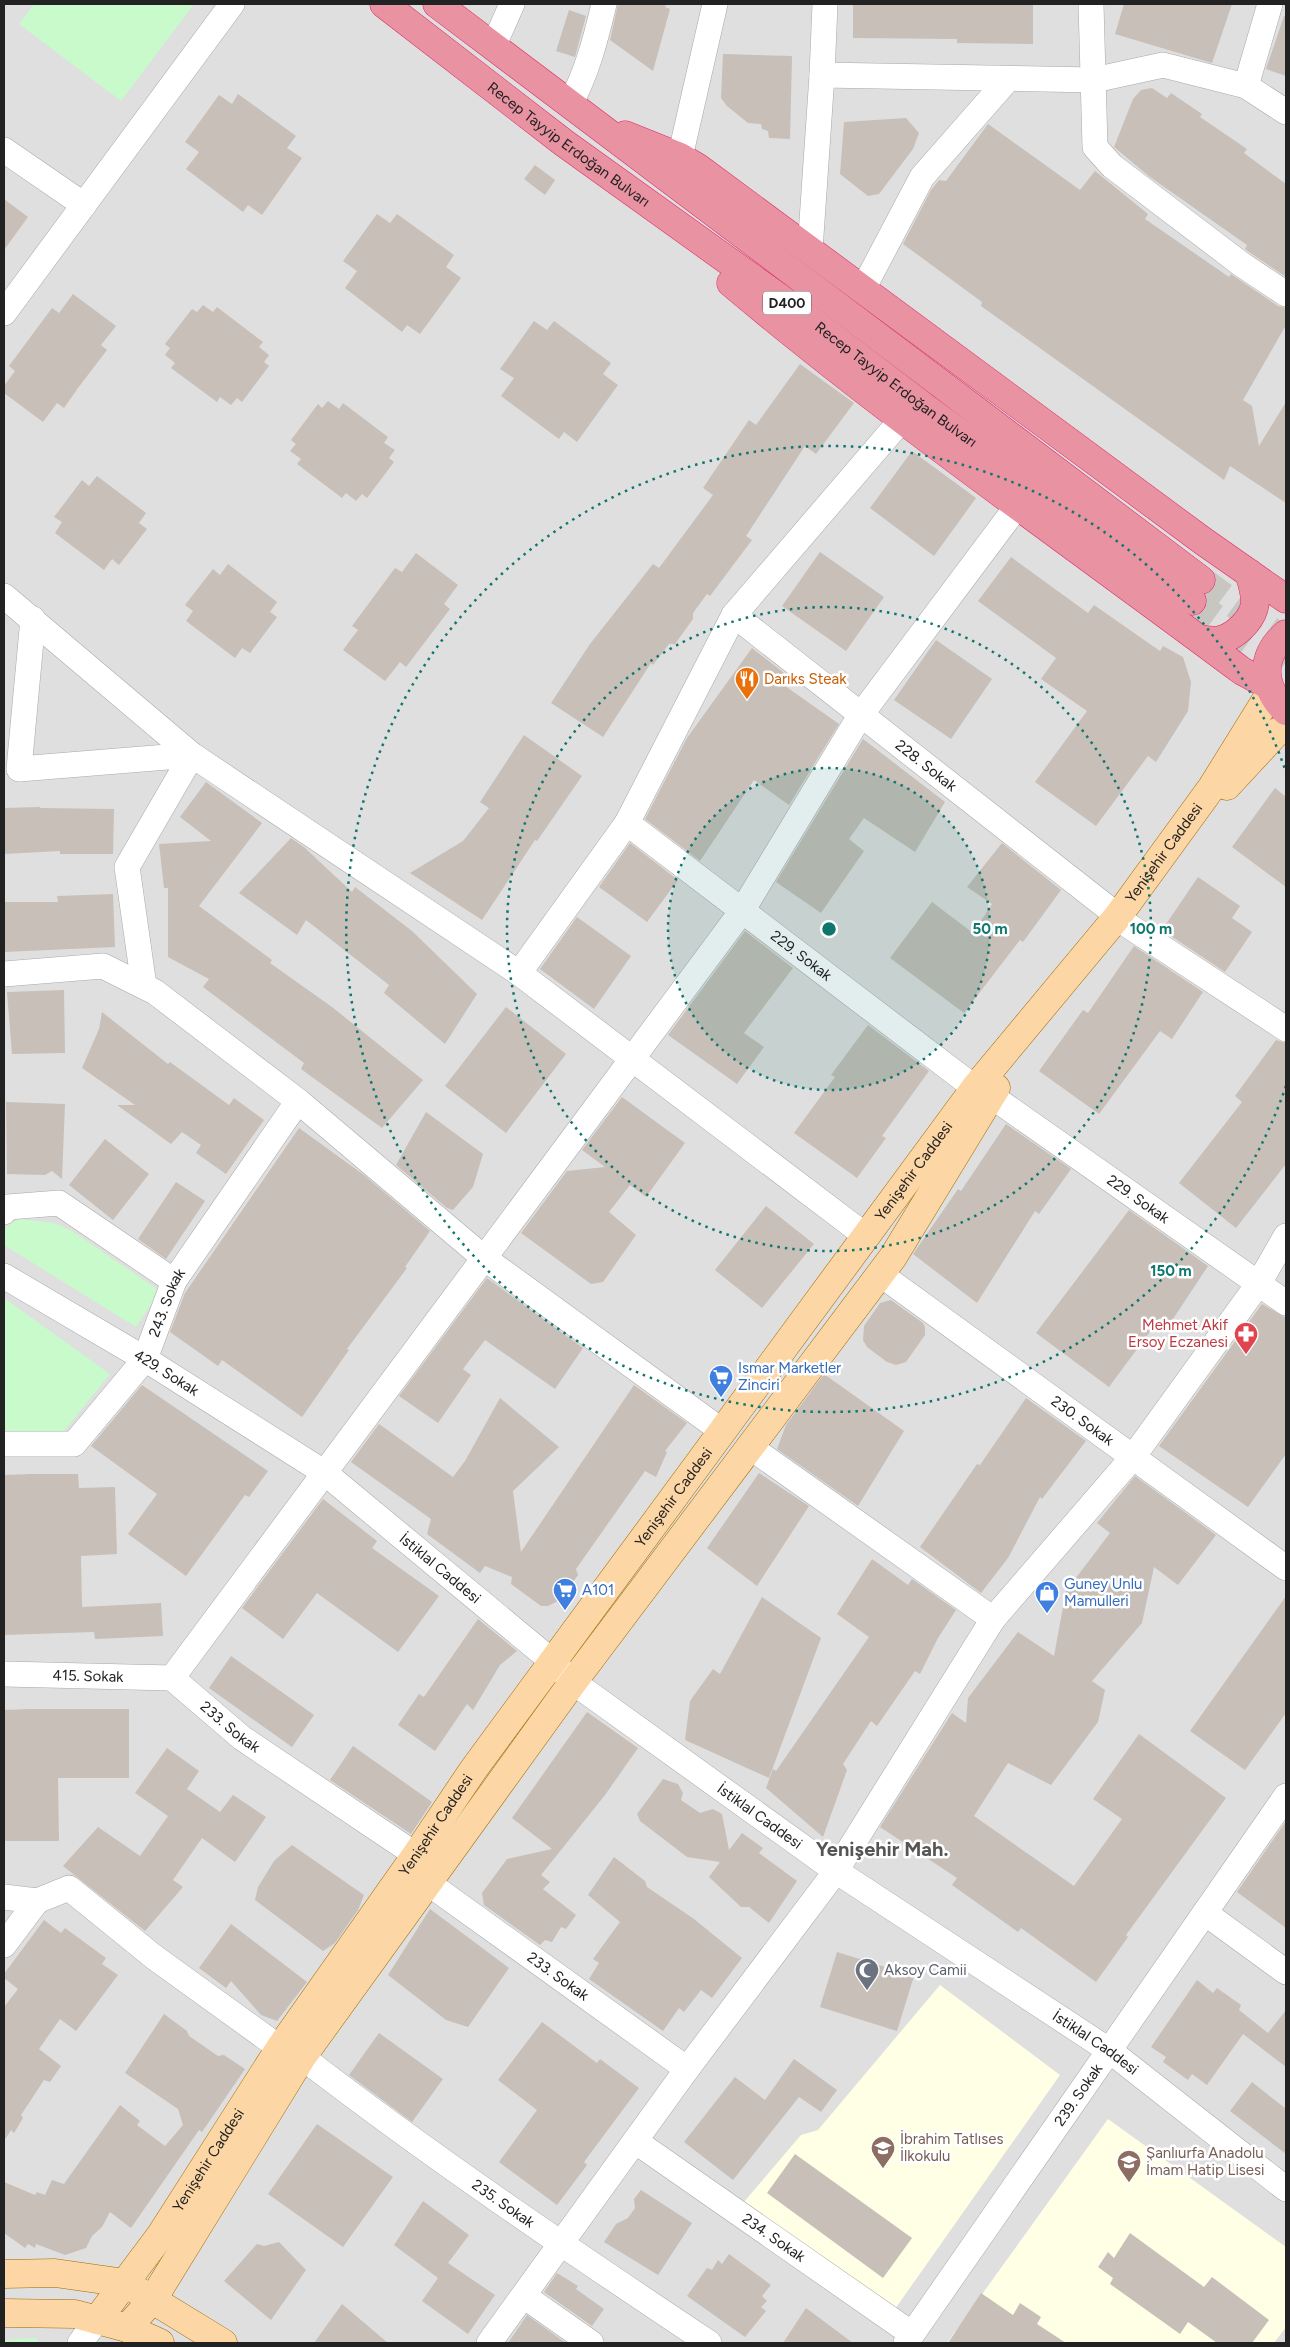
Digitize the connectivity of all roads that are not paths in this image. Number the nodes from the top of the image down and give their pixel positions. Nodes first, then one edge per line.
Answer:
1 (232, 4) edge
2 (384, 4) edge
3 (436, 4) edge
4 (512, 4) edge
5 (604, 4) edge
6 (715, 4) edge
7 (824, 4) edge
8 (1091, 4) edge
9 (1270, 4) edge
10 (493, 47) junction
11 (822, 75) junction
12 (1008, 79) junction
13 (1094, 80) junction
14 (1246, 86) junction
15 (570, 104) junction
16 (1286, 112) edge
17 (593, 122) junction
18 (564, 143) junction
19 (4, 150) edge
20 (680, 157) junction
21 (84, 205) junction
22 (810, 250) junction
23 (863, 289) junction
24 (1286, 294) edge
25 (4, 313) edge
26 (903, 418) junction
27 (1018, 505) junction
28 (1249, 573) junction
29 (4, 596) edge
30 (1286, 599) edge
31 (734, 616) junction
32 (33, 619) junction
33 (1286, 634) edge
34 (1200, 639) junction
35 (1275, 696) edge
36 (860, 716) junction
37 (1286, 728) edge
38 (192, 755) junction
39 (12, 769) edge
40 (627, 823) junction
41 (742, 911) junction
42 (1122, 920) junction
43 (519, 973) junction
44 (4, 974) edge
45 (144, 986) junction
46 (1286, 1029) edge
47 (630, 1060) junction
48 (982, 1092) junction
49 (298, 1101) junction
50 (4, 1212) edge
51 (866, 1236) junction
52 (1286, 1236) edge
53 (484, 1258) junction
54 (880, 1274) junction
55 (4, 1276) edge
56 (174, 1281) junction
57 (1259, 1283) junction
58 (1286, 1303) edge
59 (145, 1359) junction
60 (722, 1431) junction
61 (4, 1444) edge
62 (750, 1447) junction
63 (1133, 1457) junction
64 (325, 1473) junction
65 (1286, 1568) edge
66 (993, 1620) junction
67 (553, 1662) junction
68 (4, 1674) edge
69 (172, 1678) junction
70 (573, 1682) junction
71 (1286, 1796) edge
72 (416, 1855) junction
73 (836, 1871) junction
74 (428, 1883) junction
75 (4, 1897) edge
76 (36, 1901) junction
77 (1205, 1913) junction
78 (4, 1945) edge
79 (1286, 1972) edge
80 (1110, 2051) junction
81 (291, 2053) junction
82 (687, 2069) junction
83 (635, 2141) junction
84 (1286, 2189) edge
85 (561, 2244) junction
86 (4, 2274) edge
87 (125, 2283) junction
88 (524, 2296) junction
89 (153, 2299) junction
90 (4, 2313) edge
91 (97, 2320) junction
92 (127, 2328) junction
93 (909, 2339) edge
94 (80, 2343) edge
95 (160, 2343) edge
96 (223, 2343) edge
97 (489, 2343) edge
98 (592, 2343) edge
99 (709, 2343) edge

1 - 21 street
2 - 18 highway, Recep Tayyip Erdoğan Bulvarı / D400
3 - 10 highway, Recep Tayyip Erdoğan Bulvarı / D400
4 - 10 street
5 - 15 street
6 - 20 street
7 - 11 street
8 - 13 street
9 - 14 street
10 - 15 highway, Recep Tayyip Erdoğan Bulvarı / D400
11 - 12 street
11 - 22 street
12 - 13 street
12 - 23 street
13 - 14 street
13 - 24 street
14 - 16 street
15 - 17 highway, Recep Tayyip Erdoğan Bulvarı / D400
17 - 18 highway, Recep Tayyip Erdoğan Bulvarı / D400
17 - 20 highway
18 - 26 highway
19 - 21 street
20 - 22 highway
21 - 25 street
22 - 23 highway
23 - 28 highway
26 - 27 highway
26 - 31 street
27 - 34 highway
27 - 36 street
28 - 30 highway
28 - 34 highway
29 - 32 street
31 - 36 street, 228. Sokak
31 - 40 street
32 - 38 street
32 - 39 street
33 - 35 highway
34 - 35 highway
35 - 42 main road, Yenişehir Caddesi
36 - 41 street
36 - 42 street, 228. Sokak
37 - 42 main road, Yenişehir Caddesi
38 - 39 street
38 - 43 street
38 - 45 street
40 - 41 street, 229. Sokak
40 - 43 street
41 - 47 street
41 - 48 street, 229. Sokak
42 - 46 street, 228. Sokak
42 - 48 main road, Yenişehir Caddesi
43 - 47 street
44 - 45 street
45 - 49 street
47 - 51 street
47 - 53 street
48 - 51 main road, Yenişehir Caddesi
48 - 54 main road, Yenişehir Caddesi
48 - 57 street, 229. Sokak
49 - 53 street
49 - 56 street, 243. Sokak
50 - 56 street
51 - 60 main road, Yenişehir Caddesi
52 - 57 street
53 - 60 street
53 - 64 street
54 - 62 main road, Yenişehir Caddesi
54 - 63 street, 230. Sokak
55 - 59 street, 429. Sokak
56 - 59 street, 243. Sokak
57 - 58 street, 229. Sokak
57 - 63 street
59 - 61 street, 243. Sokak
59 - 64 street, 429. Sokak
60 - 67 main road, Yenişehir Caddesi
62 - 66 street
62 - 70 main road, Yenişehir Caddesi
63 - 65 street, 230. Sokak
63 - 66 street
64 - 67 street, İstiklal Caddesi
64 - 69 street
66 - 73 street
67 - 70 street, İstiklal Caddesi
67 - 72 main road, Yenişehir Caddesi
68 - 69 street, 415. Sokak
69 - 72 street, 233. Sokak
70 - 73 street, İstiklal Caddesi
70 - 74 main road, Yenişehir Caddesi
71 - 77 street, 239. Sokak
72 - 81 main road, Yenişehir Caddesi
73 - 80 street, İstiklal Caddesi
73 - 82 street
74 - 81 main road, Yenişehir Caddesi
74 - 82 street, 233. Sokak
75 - 76 street
76 - 78 street
76 - 81 street, 235. Sokak
77 - 79 street
77 - 80 street, 239. Sokak
80 - 84 street, İstiklal Caddesi
80 - 93 street, 239. Sokak
81 - 85 street, 235. Sokak
81 - 87 main road, Yenişehir Caddesi
81 - 89 main road, Yenişehir Caddesi
82 - 83 street
83 - 85 street
83 - 93 street, 234. Sokak
85 - 88 street
85 - 99 street, 235. Sokak
86 - 87 main road
87 - 89 main road
87 - 91 main road, Yenişehir Caddesi
88 - 97 street
88 - 98 street
89 - 92 main road, Yenişehir Caddesi
89 - 96 main road
90 - 91 main road
91 - 92 main road
91 - 94 street
92 - 95 main road

